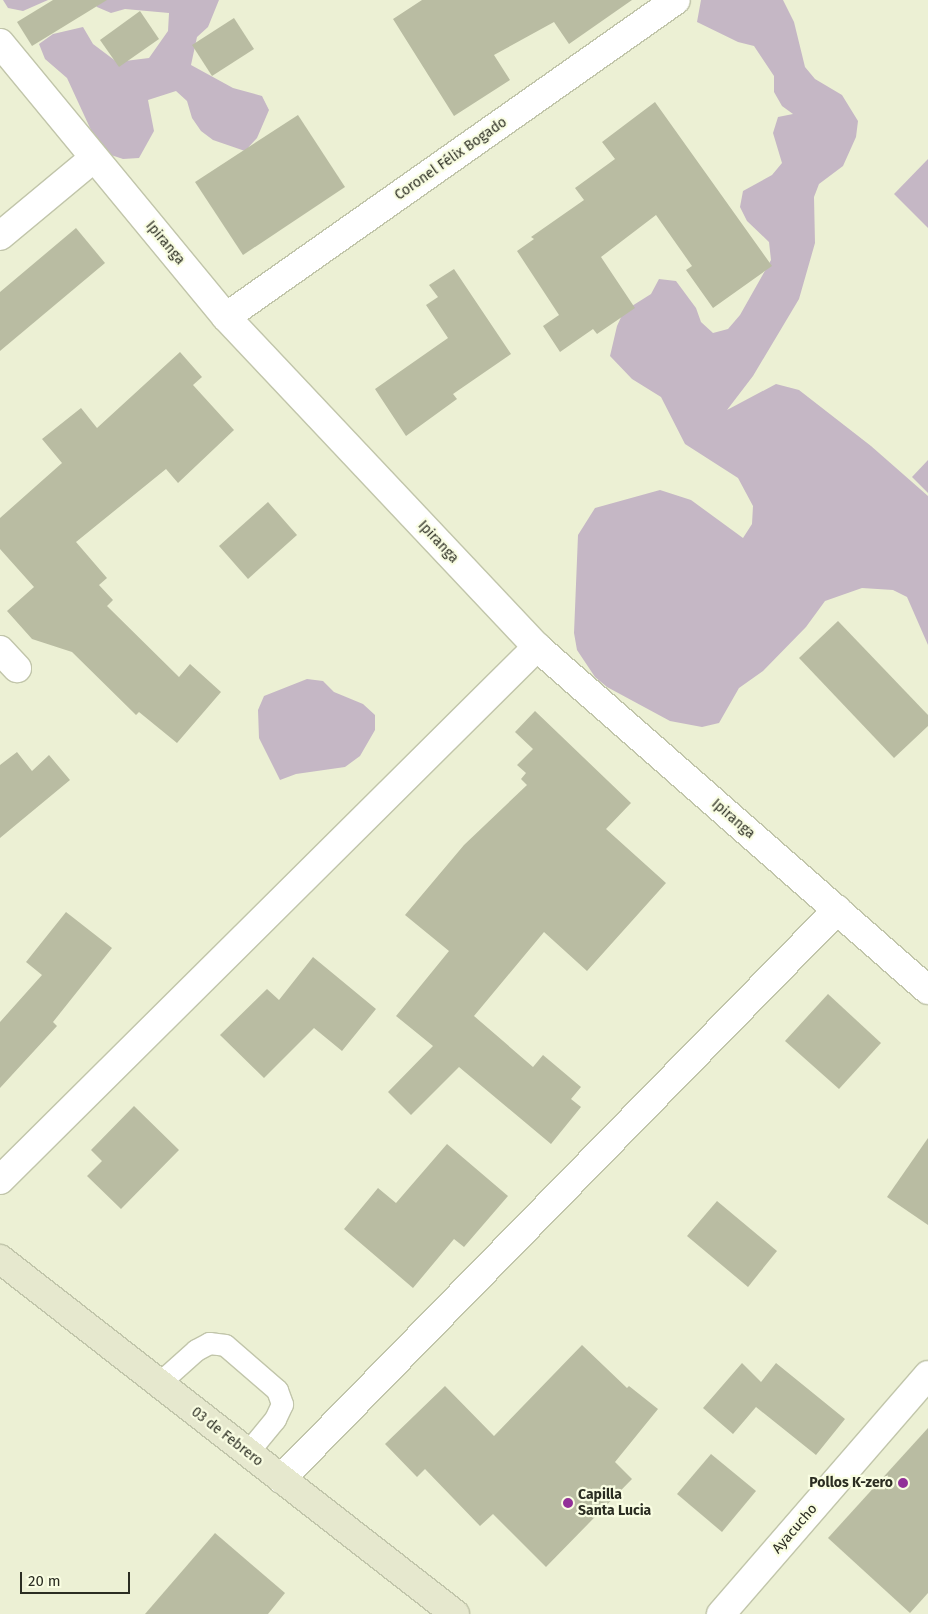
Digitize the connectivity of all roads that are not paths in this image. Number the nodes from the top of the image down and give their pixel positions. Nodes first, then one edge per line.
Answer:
1 (676, 0) edge
2 (0, 43) edge
3 (94, 158) junction
4 (0, 236) edge
5 (226, 317) junction
6 (537, 647) junction
7 (838, 910) junction
8 (928, 990) edge
9 (0, 1180) edge
10 (0, 1259) edge
11 (928, 1375) edge
12 (158, 1384) junction
13 (247, 1453) junction
14 (280, 1479) junction
15 (455, 1614) edge
16 (721, 1614) edge

1 - 5 street, Coronel Félix Bogado
2 - 3 street, Ipiranga
3 - 4 street
3 - 5 street, Ipiranga
5 - 6 street, Ipiranga
6 - 7 street, Ipiranga
6 - 9 street
7 - 8 street, Ipiranga
7 - 14 street
10 - 12 street, 03 de Febrero
11 - 16 street, Ayacucho
12 - 13 street, 03 de Febrero
12 - 13 lane
13 - 14 street, 03 de Febrero
14 - 15 street, 03 de Febrero

